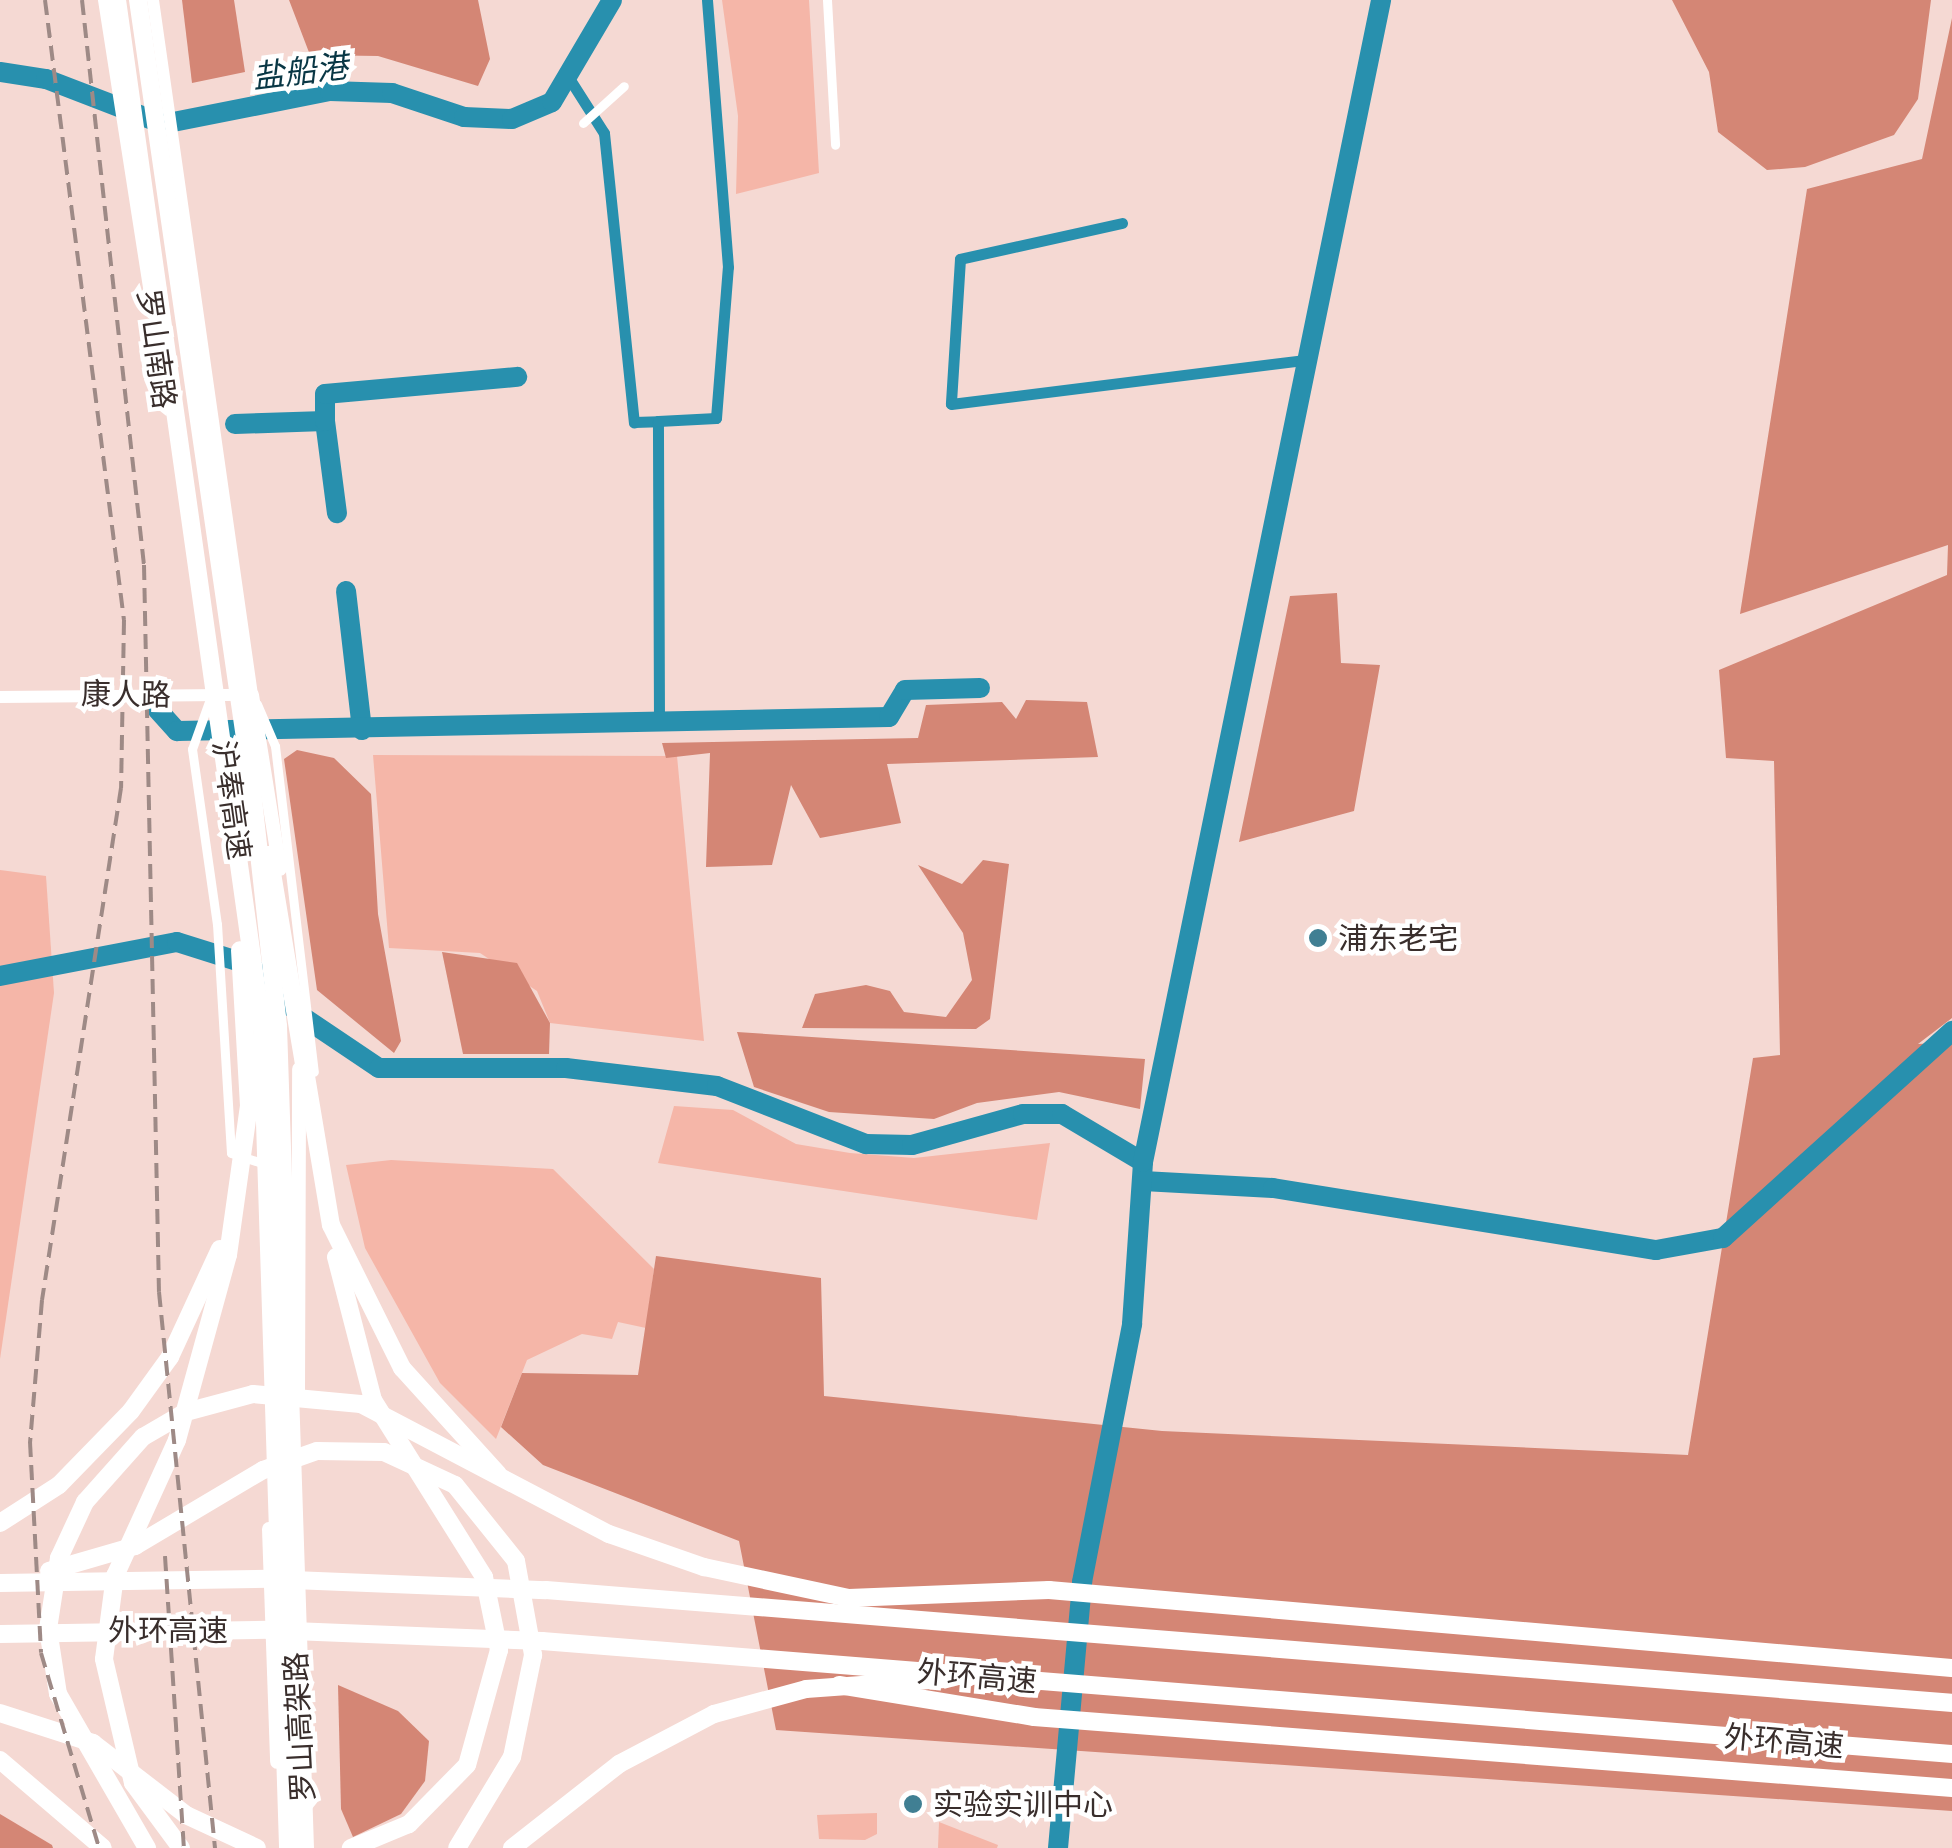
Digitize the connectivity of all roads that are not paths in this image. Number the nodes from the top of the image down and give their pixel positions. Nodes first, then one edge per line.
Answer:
1 (104, 0) edge
2 (116, 0) edge
3 (138, 0) edge
4 (153, 0) edge
5 (827, 0) edge
6 (624, 86) dead end
7 (583, 124) dead end
8 (835, 145) dead end
9 (252, 695) junction
10 (215, 696) junction
11 (0, 697) edge
12 (250, 772) junction
13 (228, 774) junction
14 (299, 960) junction
15 (239, 1181) junction
16 (331, 1225) junction
17 (502, 1478) junction
18 (0, 1523) edge
19 (7, 1582) edge
20 (848, 1598) junction
21 (286, 1606) junction
22 (878, 1616) junction
23 (0, 1634) edge
24 (1952, 1668) edge
25 (957, 1674) junction
26 (839, 1685) junction
27 (1952, 1703) edge
28 (0, 1713) edge
29 (1952, 1754) edge
30 (0, 1760) edge
31 (1952, 1788) edge
32 (533, 1828) junction
33 (250, 1847) edge
34 (103, 1848) edge
35 (146, 1848) edge
36 (180, 1848) edge
37 (258, 1848) edge
38 (285, 1848) edge
39 (308, 1848) edge
40 (351, 1848) edge
41 (457, 1848) edge
42 (501, 1848) edge
43 (512, 1848) edge

1 - 10 main road, 罗山南路
2 - 13 highway, 沪奉高速
3 - 12 highway, 沪奉高速
4 - 9 main road, 罗山南路
5 - 8 street
6 - 7 street
9 - 10 main road, 康人路
9 - 14 main road
10 - 11 main road, 康人路
10 - 14 street
10 - 38 main road
12 - 16 highway
12 - 21 highway, 沪奉高速
13 - 15 highway
13 - 21 highway, 沪奉高速
14 - 39 main road
15 - 18 highway
15 - 36 highway
16 - 17 highway
16 - 40 highway
17 - 20 highway
17 - 35 highway
19 - 22 highway, 外环高速
19 - 41 highway
20 - 22 highway
20 - 24 highway
21 - 38 highway, 罗山高架路
21 - 39 highway, 罗山高架路
22 - 27 highway, 外环高速
23 - 25 highway, 外环高速
25 - 26 highway
25 - 29 highway, 外环高速
26 - 31 highway
26 - 32 highway
28 - 33 highway
30 - 34 highway
32 - 42 highway
32 - 43 highway
33 - 37 highway

